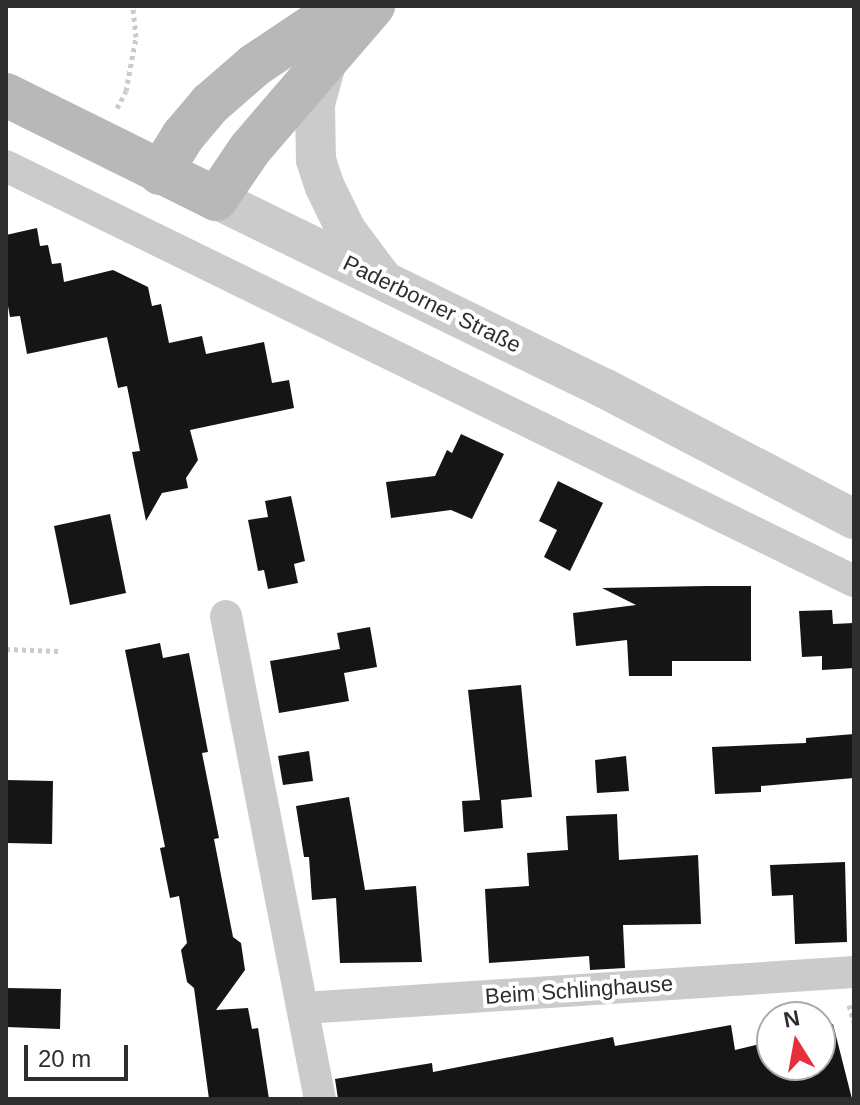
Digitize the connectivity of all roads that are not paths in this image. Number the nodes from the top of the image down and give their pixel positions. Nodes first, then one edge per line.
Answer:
1 (343, 6) edge
2 (373, 6) edge
3 (327, 60) junction
4 (6, 95) edge
5 (6, 166) edge
6 (160, 173) junction
7 (216, 199) junction
8 (383, 280) junction
9 (854, 519) edge
10 (854, 581) edge
11 (226, 616) dead end
12 (854, 972) edge
13 (304, 1008) junction
14 (320, 1099) edge

1 - 6 main road
2 - 3 main road
3 - 7 main road
3 - 8 street
4 - 6 main road, Paderborner Straße
5 - 10 street
6 - 7 main road, Paderborner Straße
7 - 8 street, Paderborner Straße
8 - 9 street, Paderborner Straße
11 - 13 street
12 - 13 street, Beim Schlinghause
13 - 14 street

